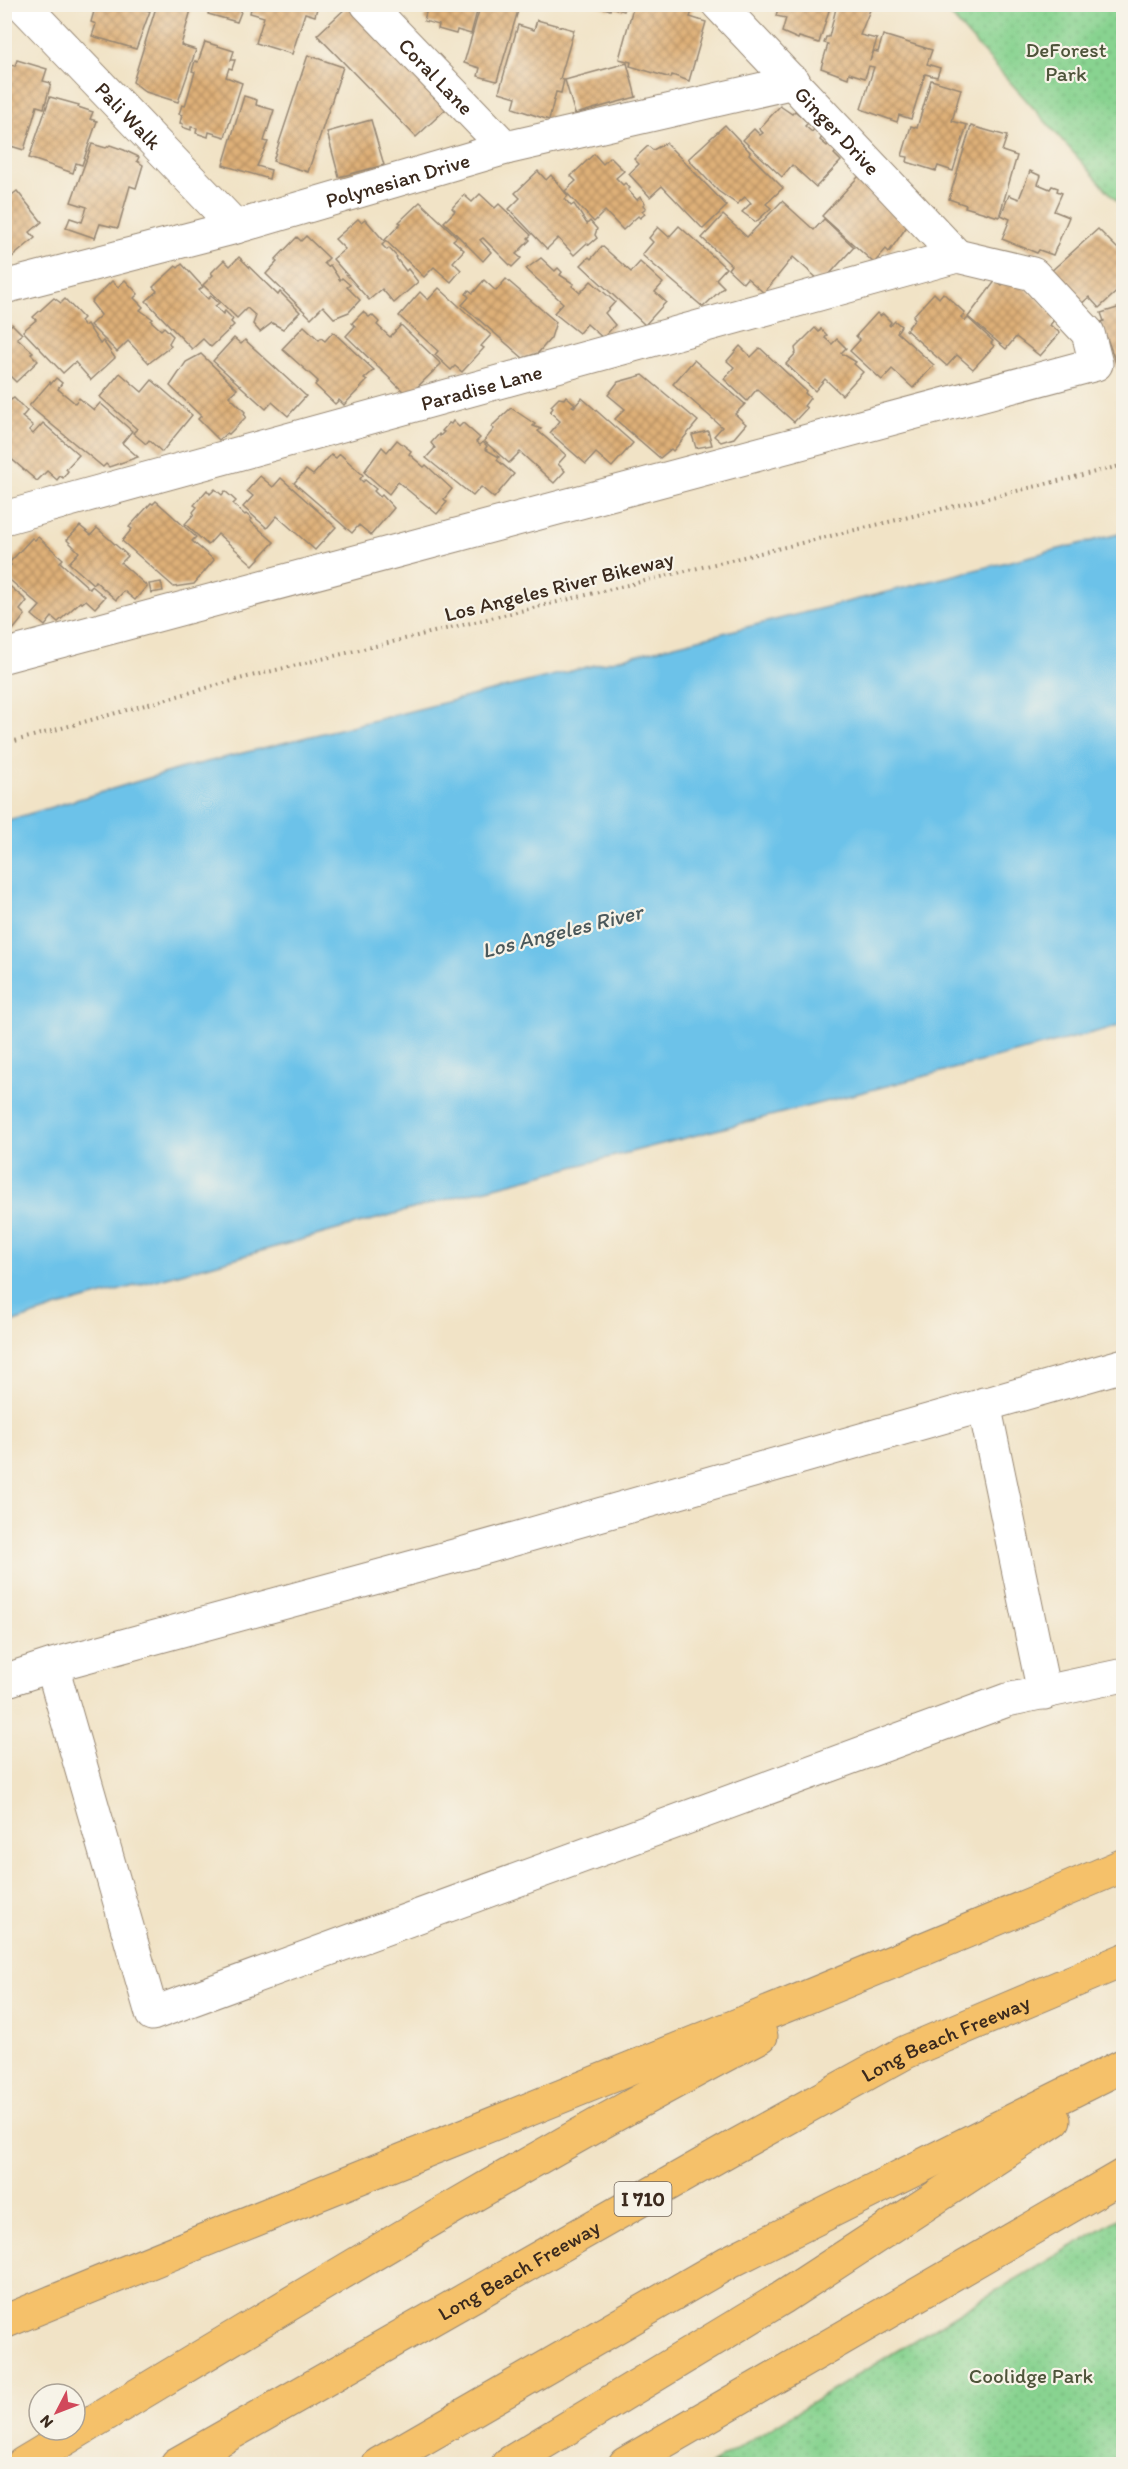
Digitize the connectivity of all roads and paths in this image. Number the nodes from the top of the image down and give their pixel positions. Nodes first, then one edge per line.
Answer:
1 (21, 4) edge
2 (367, 4) edge
3 (718, 4) edge
4 (794, 82) junction
5 (506, 148) junction
6 (236, 227) junction
7 (957, 256) junction
8 (4, 287) edge
9 (1124, 465) edge
10 (4, 518) edge
11 (4, 656) edge
12 (4, 744) edge
13 (1124, 1365) edge
14 (984, 1404) junction
15 (52, 1666) junction
16 (1124, 1675) edge
17 (4, 1681) edge
18 (1044, 1693) junction
19 (1124, 1865) edge
20 (927, 1949) junction
21 (1124, 1960) edge
22 (1124, 2065) edge
23 (1124, 2074) edge
24 (1124, 2175) edge
25 (4, 2322) edge
26 (787, 2372) junction
27 (23, 2464) edge
28 (177, 2464) edge
29 (379, 2464) edge
30 (508, 2464) edge
31 (625, 2464) edge
32 (665, 2464) edge

1 - 6 lane, Pali Walk
2 - 5 lane, Coral Lane
3 - 4 lane, Ginger Drive
4 - 5 lane, Polynesian Drive
4 - 7 lane, Ginger Drive
5 - 6 lane, Polynesian Drive
6 - 8 lane, Polynesian Drive
7 - 10 lane, Paradise Lane
7 - 11 lane
9 - 12 path, Los Angeles River Bikeway
13 - 14 lane
14 - 15 lane
14 - 18 lane
15 - 17 lane
15 - 18 lane
16 - 18 lane
19 - 20 highway
20 - 25 highway
20 - 27 highway
21 - 28 highway, Long Beach Freeway / I 710
22 - 29 highway
23 - 30 highway
24 - 26 highway
26 - 31 highway
26 - 32 highway

